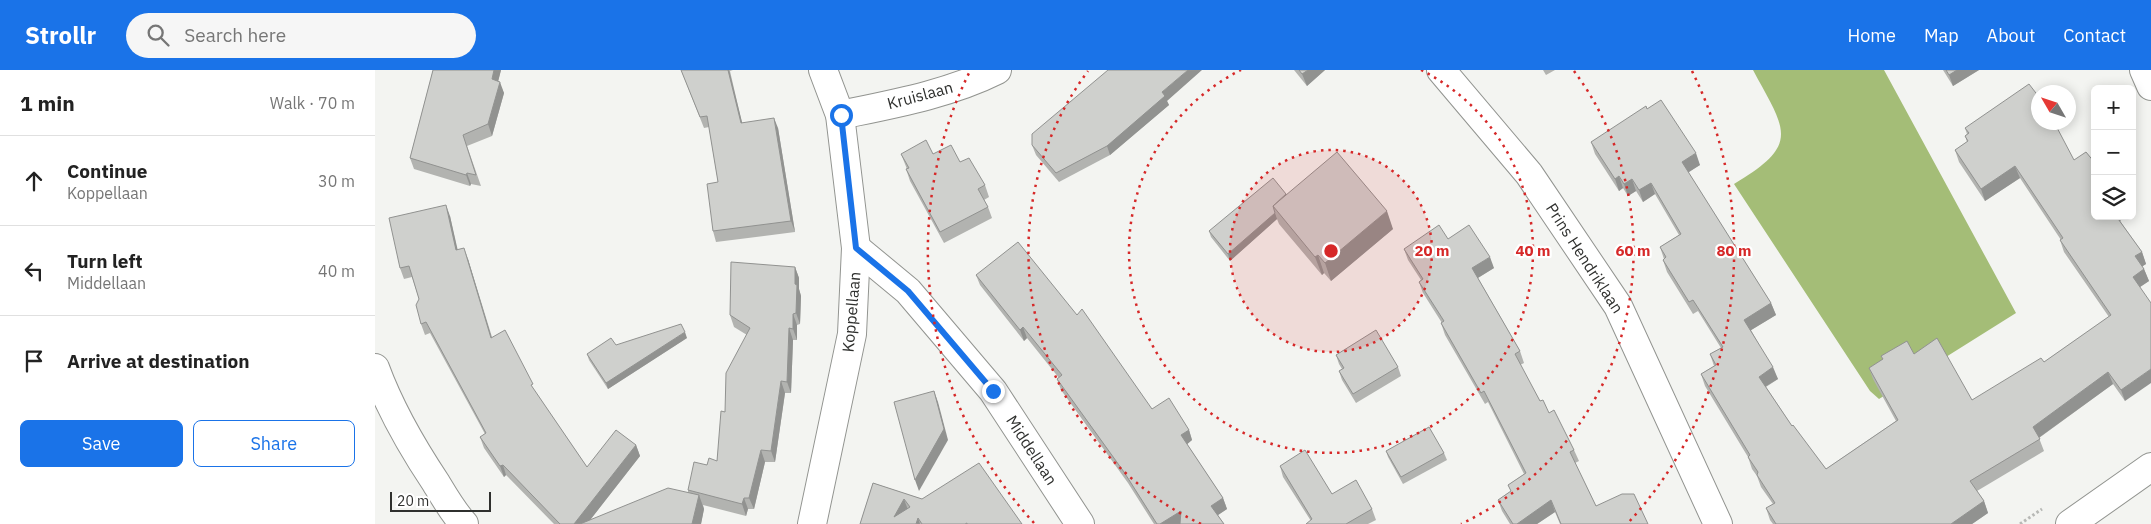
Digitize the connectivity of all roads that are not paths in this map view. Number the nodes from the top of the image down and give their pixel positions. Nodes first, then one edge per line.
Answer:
1 (823, 70) edge
2 (997, 70) edge
3 (1441, 70) edge
4 (2144, 70) edge
5 (2151, 86) edge
6 (841, 115) junction
7 (856, 248) junction
8 (375, 368) edge
9 (2151, 467) edge
10 (464, 524) edge
11 (812, 524) edge
12 (1080, 524) edge
13 (1718, 524) edge
14 (2070, 524) edge

1 - 6 street, Koppellaan
2 - 6 street, Kruislaan
3 - 13 street, Prins Hendriklaan
4 - 5 street
6 - 7 street, Koppellaan
7 - 11 street, Koppellaan
7 - 12 street, Middellaan
8 - 10 street
9 - 14 street

